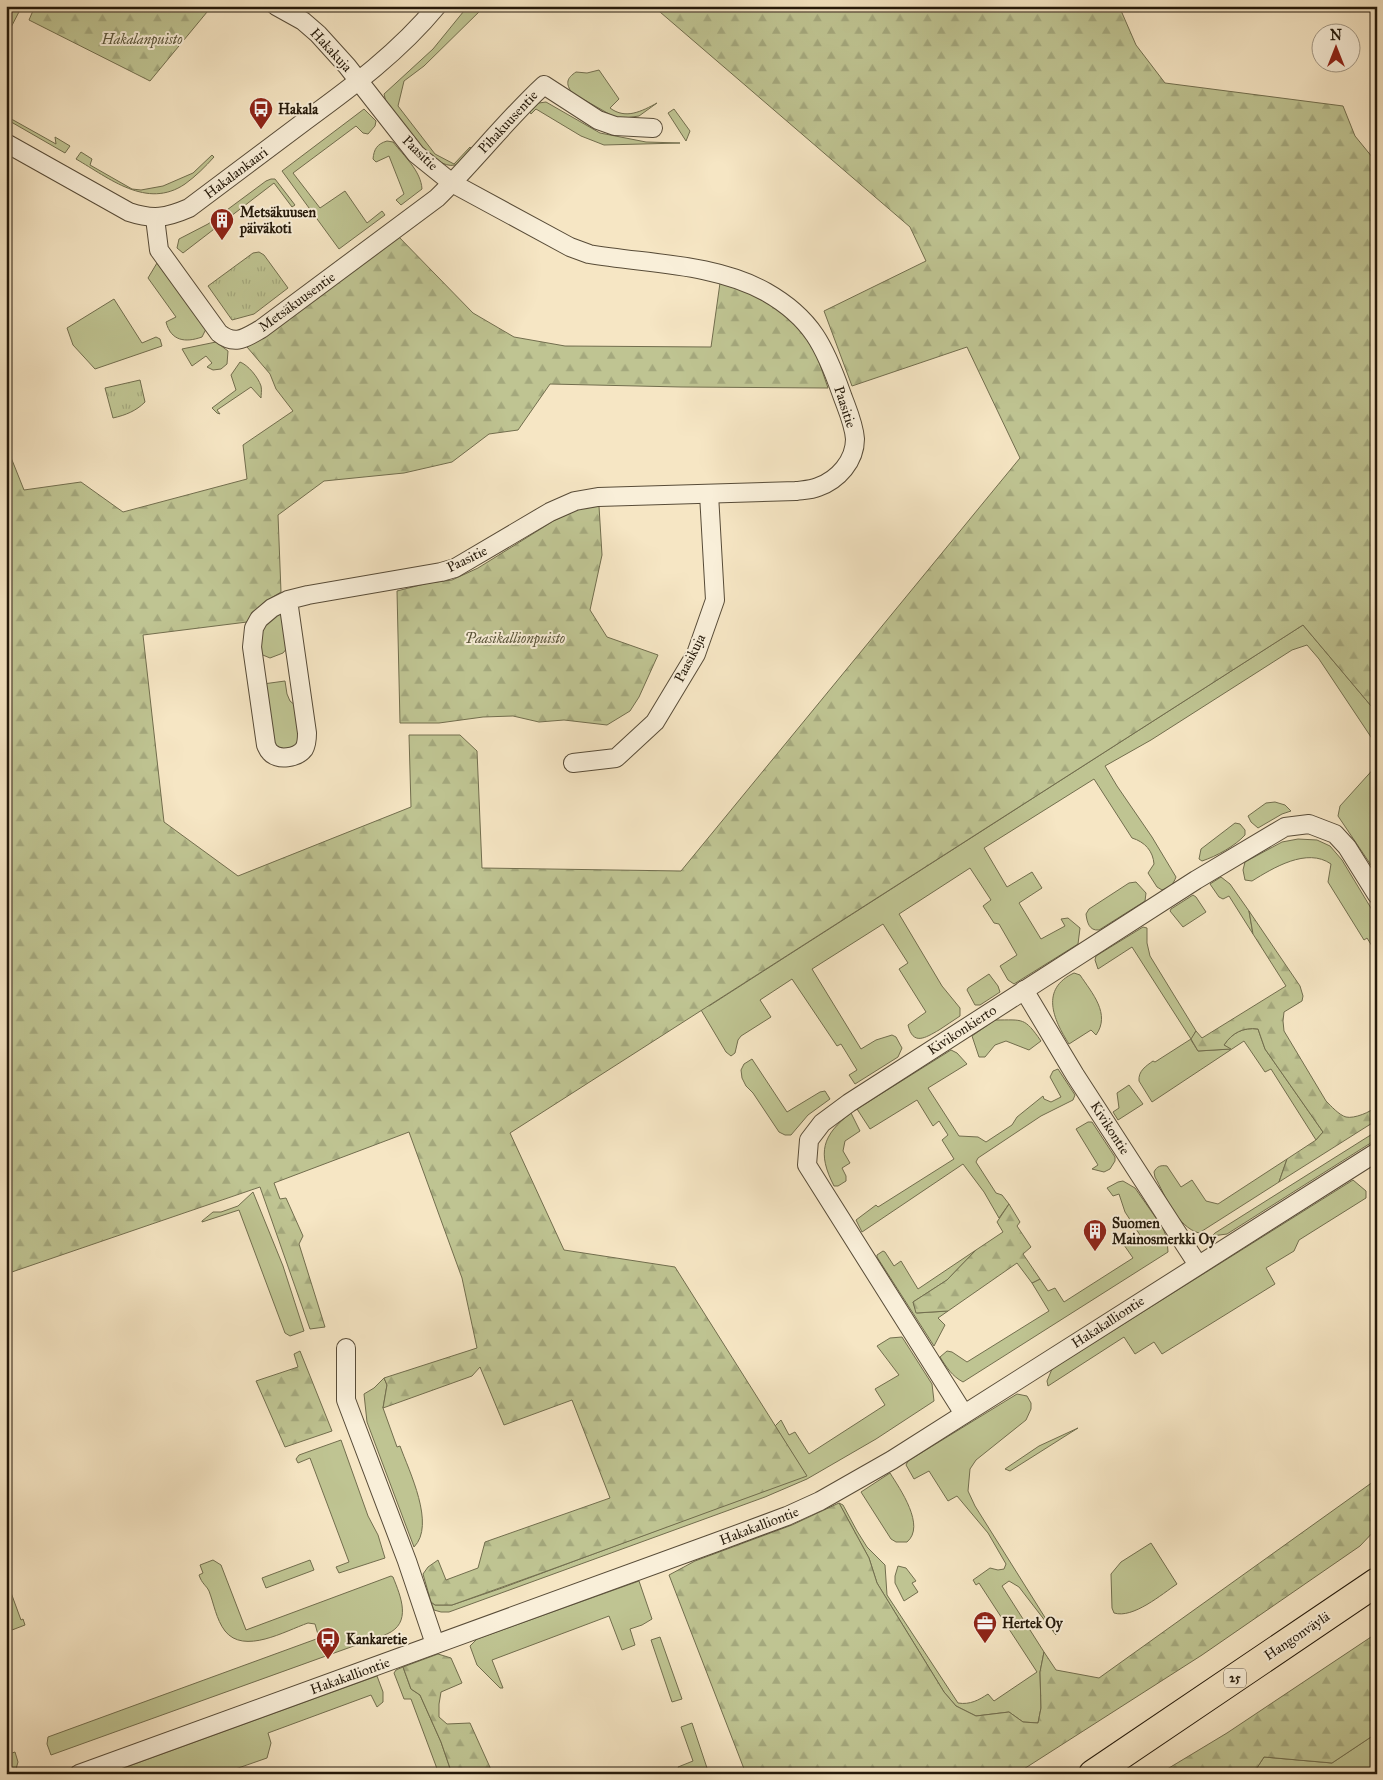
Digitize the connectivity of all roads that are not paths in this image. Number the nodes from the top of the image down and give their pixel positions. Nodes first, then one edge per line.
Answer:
1 (276, 6) edge
2 (437, 6) edge
3 (359, 81) junction
4 (653, 128) dead end
5 (6, 143) edge
6 (452, 183) junction
7 (155, 218) junction
8 (709, 494) junction
9 (288, 600) junction
10 (573, 763) dead end
11 (1377, 895) edge
12 (1024, 990) junction
13 (1377, 1152) edge
14 (1198, 1264) junction
15 (346, 1348) dead end
16 (964, 1414) junction
17 (1377, 1582) edge
18 (435, 1644) junction
19 (79, 1774) edge
20 (1093, 1774) edge

1 - 3 street, Hakakuja
2 - 3 street, Hakalankaari
3 - 6 street, Paasitie
3 - 7 street, Hakalankaari
4 - 6 street, Pihakuusentie
5 - 7 street, Hakalankaari
6 - 7 street, Metsäkuusentie
6 - 8 street, Paasitie
8 - 9 street, Paasitie
8 - 10 street, Paasikuja
9 - 9 street, Paasitie
11 - 12 street, Kivikonkierto
12 - 14 street, Kivikontie
12 - 16 street, Kivikonkierto
13 - 14 street, Hakakalliontie
14 - 16 street, Hakakalliontie
15 - 18 street
16 - 18 street, Hakakalliontie
17 - 20 highway, Hangonväylä / 25
18 - 19 street, Hakakalliontie

